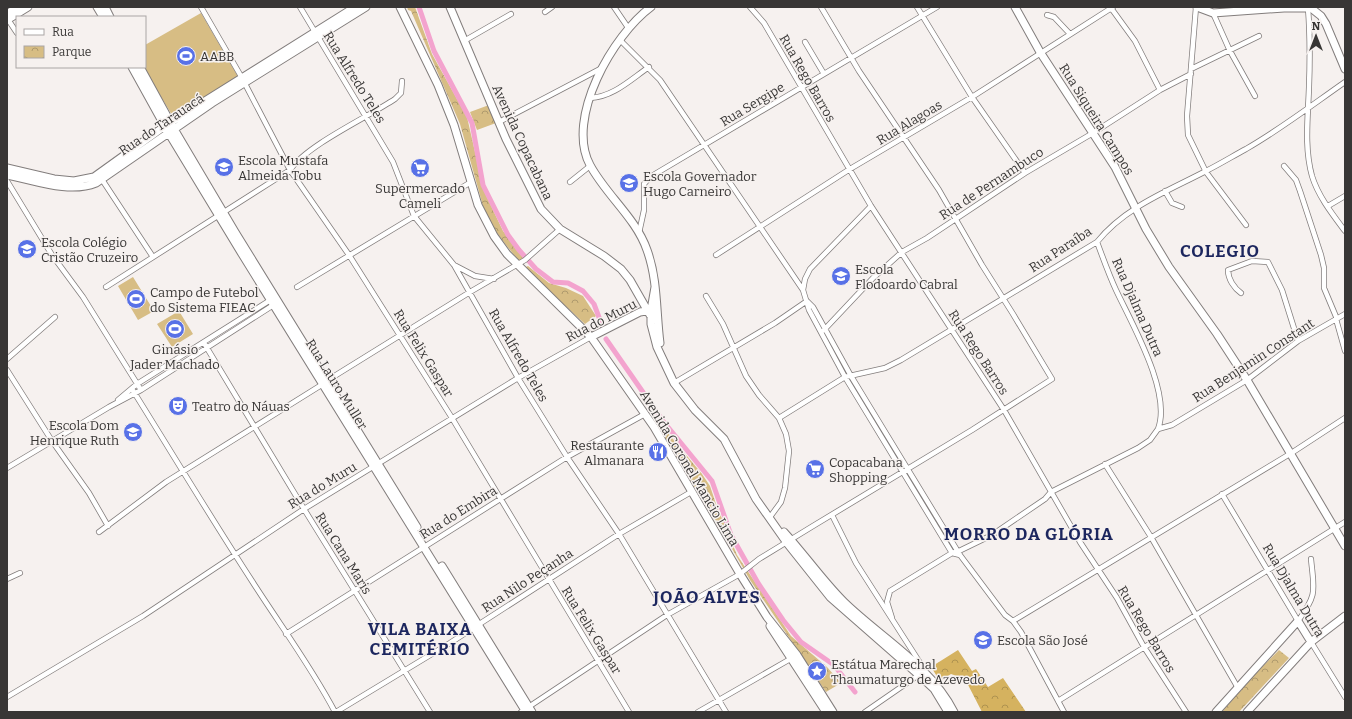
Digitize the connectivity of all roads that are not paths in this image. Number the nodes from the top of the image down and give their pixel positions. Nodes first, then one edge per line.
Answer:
1 (17, 7) edge
2 (28, 7) edge
3 (97, 7) edge
4 (105, 7) edge
5 (201, 7) edge
6 (300, 7) edge
7 (355, 7) edge
8 (366, 7) edge
9 (400, 7) edge
10 (450, 7) edge
11 (552, 7) edge
12 (614, 7) edge
13 (651, 7) edge
14 (750, 7) edge
15 (821, 7) edge
16 (916, 7) edge
17 (937, 7) edge
18 (1015, 7) edge
19 (1196, 7) edge
20 (1284, 7) edge
21 (1109, 8) edge
22 (1314, 8) edge
23 (545, 12) dead end
24 (1213, 13) junction
25 (511, 14) dead end
26 (1047, 15) dead end
27 (102, 16) edge
28 (110, 16) edge
29 (922, 17) junction
30 (7, 18) edge
31 (629, 29) junction
32 (16, 32) edge
33 (1070, 34) junction
34 (316, 35) junction
35 (1259, 36) dead end
36 (620, 40) junction
37 (464, 41) junction
38 (805, 42) dead end
39 (1230, 51) junction
40 (1040, 52) junction
41 (1342, 56) edge
42 (852, 58) junction
43 (604, 67) junction
44 (649, 67) junction
45 (133, 68) edge
46 (140, 68) edge
47 (1345, 69) edge
48 (1191, 72) junction
49 (824, 74) junction
50 (244, 81) junction
51 (402, 81) dead end
52 (1345, 82) edge
53 (800, 87) junction
54 (1160, 90) junction
55 (1255, 96) dead end
56 (972, 97) junction
57 (590, 98) junction
58 (1308, 107) junction
59 (367, 116) junction
60 (499, 122) junction
61 (170, 128) junction
62 (1093, 133) junction
63 (903, 138) junction
64 (705, 145) junction
65 (590, 166) junction
66 (1284, 166) dead end
67 (7, 168) edge
68 (850, 169) junction
69 (290, 170) junction
70 (1206, 172) junction
71 (1025, 173) junction
72 (100, 177) junction
73 (7, 179) edge
74 (470, 182) junction
75 (570, 182) dead end
76 (1165, 191) junction
77 (1345, 196) edge
78 (871, 206) junction
79 (1182, 206) dead end
80 (1328, 206) junction
81 (1136, 208) junction
82 (220, 213) junction
83 (414, 216) junction
84 (956, 219) junction
85 (1246, 225) dead end
86 (760, 226) junction
87 (560, 229) junction
88 (1345, 231) edge
89 (639, 233) junction
90 (1097, 242) junction
91 (902, 252) junction
92 (349, 255) junction
93 (716, 255) dead end
94 (153, 257) junction
95 (518, 264) junction
96 (454, 265) junction
97 (495, 279) junction
98 (106, 287) dead end
99 (297, 287) dead end
100 (803, 290) junction
101 (470, 292) junction
102 (1241, 293) dead end
103 (706, 296) dead end
104 (1002, 298) junction
105 (274, 301) junction
106 (806, 301) junction
107 (651, 312) junction
108 (1345, 314) edge
109 (55, 317) dead end
110 (1337, 319) junction
111 (952, 330) junction
112 (823, 331) junction
113 (400, 337) junction
114 (591, 337) junction
115 (1298, 341) junction
116 (204, 343) junction
117 (207, 348) junction
118 (734, 348) junction
119 (1345, 351) edge
120 (7, 359) edge
121 (7, 370) edge
122 (851, 376) junction
123 (845, 377) junction
124 (518, 378) junction
125 (1247, 380) junction
126 (326, 382) junction
127 (674, 383) junction
128 (138, 384) junction
129 (132, 389) junction
130 (141, 390) junction
131 (135, 393) junction
132 (108, 407) junction
133 (1004, 410) junction
134 (645, 414) junction
135 (452, 418) junction
136 (779, 418) junction
137 (1345, 418) edge
138 (255, 427) junction
139 (1158, 429) junction
140 (882, 431) junction
141 (52, 441) junction
142 (1290, 451) junction
143 (566, 457) junction
144 (1105, 464) junction
145 (377, 465) junction
146 (7, 468) edge
147 (908, 469) junction
148 (183, 472) junction
149 (903, 472) junction
150 (691, 492) junction
151 (1051, 492) junction
152 (1222, 494) junction
153 (499, 499) junction
154 (304, 509) junction
155 (832, 515) junction
156 (772, 520) junction
157 (1345, 522) edge
158 (108, 526) junction
159 (1336, 528) junction
160 (100, 532) dead end
161 (619, 534) junction
162 (1151, 537) junction
163 (1345, 537) edge
164 (789, 542) junction
165 (426, 545) junction
166 (1345, 546) edge
167 (952, 553) junction
168 (960, 553) junction
169 (235, 555) junction
170 (1312, 559) dead end
171 (1098, 570) junction
172 (1268, 570) junction
173 (20, 573) dead end
174 (740, 574) junction
175 (7, 579) edge
176 (548, 579) junction
177 (355, 591) junction
178 (1196, 614) junction
179 (667, 615) junction
180 (1345, 616) edge
181 (892, 618) junction
182 (1013, 621) junction
183 (1298, 621) junction
184 (475, 626) junction
185 (286, 634) junction
186 (1311, 642) junction
187 (1144, 648) junction
188 (794, 657) junction
189 (599, 661) junction
190 (404, 669) junction
191 (922, 671) junction
192 (1238, 688) junction
193 (7, 697) edge
194 (1345, 697) edge
195 (718, 700) junction
196 (1058, 701) junction
197 (526, 710) edge
198 (335, 712) edge
199 (430, 712) edge
200 (629, 712) edge
201 (698, 712) edge
202 (726, 712) edge
203 (826, 712) edge
204 (833, 712) edge
205 (864, 712) edge
206 (948, 712) edge
207 (954, 712) edge
208 (1064, 712) edge
209 (1186, 712) edge
210 (1216, 712) edge
211 (1247, 712) edge

1 - 30 street
2 - 30 street
3 - 27 street
4 - 28 street
5 - 50 street, Rua Felix Gaspar
6 - 34 street, Rua Alfredo Teles
7 - 34 street
8 - 34 street
9 - 74 street, Avenida Coronel Mancio Lima
10 - 37 street, Avenida Copacabana
11 - 23 street
12 - 31 street
13 - 31 street
14 - 53 street, Rua Rego Barros
15 - 42 street
16 - 29 street
17 - 29 street, Rua Sergipe
18 - 40 street, Rua Siqueira Campos
19 - 24 street
19 - 48 street
20 - 22 street
20 - 24 street
21 - 33 street, Rua Alagoas
21 - 54 street
22 - 41 street
22 - 58 street
24 - 39 street
25 - 37 street
26 - 33 street
29 - 42 street, Rua Sergipe
29 - 56 street
30 - 32 street
31 - 36 street
33 - 40 street, Rua Alagoas
34 - 50 street, Rua do Tarauacá
34 - 59 street, Rua Alfredo Teles
35 - 39 street, Rua de Pernambuco
36 - 43 street
36 - 44 street
37 - 60 street, Avenida Copacabana
38 - 49 street
39 - 48 street, Rua de Pernambuco
39 - 55 street
40 - 56 street, Rua Alagoas
40 - 62 street, Rua Siqueira Campos
41 - 47 street
42 - 49 street, Rua Sergipe
42 - 63 street
43 - 57 street
43 - 60 street
44 - 57 street
44 - 64 street
45 - 61 street, Rua Lauro Muller
46 - 61 street, Rua Lauro Muller
48 - 54 street, Rua de Pernambuco
48 - 70 street
49 - 53 street, Rua Sergipe
50 - 61 street, Rua do Tarauacá
50 - 69 street, Rua Felix Gaspar
51 - 59 street
52 - 58 street, Rua Paraíba
53 - 64 street, Rua Sergipe
53 - 68 street, Rua Rego Barros
54 - 62 street, Rua de Pernambuco
56 - 63 street, Rua Alagoas
56 - 71 street
57 - 65 street
58 - 70 street, Rua Paraíba
58 - 80 street
59 - 69 street
59 - 83 street, Rua Alfredo Teles
60 - 87 street, Avenida Copacabana
61 - 72 street, Rua do Tarauacá
61 - 82 street, Rua Lauro Muller
62 - 71 street, Rua de Pernambuco
62 - 81 street, Rua Siqueira Campos
63 - 68 street, Rua Alagoas
63 - 84 street
64 - 86 street
64 - 89 street, Rua Sergipe
65 - 75 street
65 - 89 street
66 - 110 street
67 - 72 street, Rua do Tarauacá
68 - 78 street, Rua Rego Barros
68 - 86 street, Rua Alagoas
69 - 82 street
69 - 92 street, Rua Felix Gaspar
70 - 76 street, Rua Paraíba
70 - 85 street
71 - 84 street, Rua de Pernambuco
72 - 73 street, Rua do Tarauacá
72 - 94 street
73 - 128 street
74 - 83 street
74 - 95 street, Avenida Coronel Mancio Lima
76 - 79 street
76 - 81 street, Rua Paraíba
77 - 80 street
78 - 91 street, Rua Rego Barros
78 - 100 street
80 - 88 street
81 - 90 street, Rua Paraíba
81 - 125 street, Rua Siqueira Campos
82 - 94 street
82 - 105 street, Rua Lauro Muller
83 - 92 street
83 - 96 street, Rua Alfredo Teles
84 - 91 street, Rua de Pernambuco
84 - 104 street
86 - 93 street, Rua Alagoas
86 - 100 street
87 - 95 street
87 - 107 street, Avenida Copacabana
89 - 107 street
90 - 104 street, Rua Paraíba
90 - 139 street, Rua Djalma Dutra
91 - 111 street, Rua Rego Barros
91 - 112 street, Rua de Pernambuco
92 - 99 street
92 - 113 street, Rua Felix Gaspar
94 - 98 street
95 - 97 street
95 - 114 street, Avenida Coronel Mancio Lima
96 - 97 street
96 - 101 street, Rua Alfredo Teles
97 - 101 street
100 - 106 street
101 - 113 street
101 - 124 street, Rua Alfredo Teles
102 - 115 street
103 - 118 street
104 - 111 street, Rua Paraíba
104 - 133 street
105 - 116 street
105 - 117 street
105 - 126 street, Rua Lauro Muller
106 - 112 street
106 - 118 street
107 - 114 street, Rua do Muru
107 - 127 street
108 - 110 street, Rua Benjamin Constant
109 - 120 street
110 - 115 street, Rua Benjamin Constant
110 - 119 street
111 - 122 street, Rua Paraíba
111 - 133 street, Rua Rego Barros
112 - 122 street
112 - 123 street
113 - 126 street
113 - 135 street, Rua Felix Gaspar
114 - 124 street, Rua do Muru
114 - 134 street, Avenida Coronel Mancio Lima
115 - 125 street, Rua Benjamin Constant
116 - 117 street, Rua Cana Maris
116 - 128 street
117 - 130 street
117 - 138 street, Rua Cana Maris
118 - 127 street
118 - 136 street
121 - 141 street
122 - 123 street, Rua Paraíba
122 - 140 street
123 - 136 street, Rua Paraíba
123 - 140 street
124 - 135 street, Rua do Muru
124 - 143 street, Rua Alfredo Teles
125 - 139 street, Rua Benjamin Constant
125 - 142 street, Rua Siqueira Campos
126 - 138 street
126 - 145 street, Rua Lauro Muller
127 - 156 street
128 - 129 street
128 - 130 street
129 - 131 street
129 - 132 street
130 - 131 street
131 - 132 street
131 - 148 street
132 - 141 street
133 - 147 street
133 - 151 street, Rua Rego Barros
134 - 143 street, Rua do Embira
134 - 150 street, Avenida Coronel Mancio Lima
135 - 145 street, Rua do Muru
135 - 153 street, Rua Felix Gaspar
136 - 156 street
137 - 142 street
138 - 148 street
138 - 154 street, Rua Cana Maris
139 - 144 street, Rua Benjamin Constant
140 - 147 street
140 - 149 street
141 - 146 street
141 - 158 street
142 - 152 street
142 - 159 street, Rua Siqueira Campos
143 - 153 street, Rua do Embira
143 - 161 street, Rua Alfredo Teles
144 - 151 street, Rua Benjamin Constant
144 - 162 street
145 - 154 street, Rua do Muru
145 - 165 street, Rua Lauro Muller
147 - 149 street
147 - 168 street
148 - 158 street
148 - 169 street
149 - 155 street
149 - 167 street
150 - 161 street, Rua Nilo Peçanha
150 - 174 street, Avenida Coronel Mancio Lima
151 - 168 street, Rua Benjamin Constant
151 - 171 street, Rua Rego Barros
152 - 162 street
152 - 172 street, Rua Djalma Dutra
153 - 165 street, Rua do Embira
153 - 176 street, Rua Felix Gaspar
154 - 169 street, Rua do Muru
154 - 177 street, Rua Cana Maris
155 - 164 street
155 - 181 street
156 - 164 street
157 - 159 street
158 - 160 street
159 - 163 street, Rua Siqueira Campos
159 - 166 street, Rua Siqueira Campos
159 - 172 street
161 - 176 street, Rua Nilo Peçanha
161 - 179 street, Rua Alfredo Teles
162 - 171 street
162 - 178 street
164 - 174 street
164 - 191 street
165 - 177 street, Rua do Embira
165 - 184 street, Rua Lauro Muller
167 - 168 street, Rua Benjamin Constant
167 - 181 street, Rua Benjamin Constant
168 - 182 street
169 - 185 street
169 - 193 street, Rua do Muru
170 - 183 street
171 - 182 street
171 - 187 street, Rua Rego Barros
172 - 178 street
172 - 183 street, Rua Djalma Dutra
173 - 175 street
174 - 179 street
174 - 188 street, Avenida Coronel Mancio Lima
176 - 184 street, Rua Nilo Peçanha
176 - 189 street, Rua Felix Gaspar
177 - 185 street, Rua do Embira
177 - 190 street, Rua Cana Maris
178 - 187 street
178 - 192 street
179 - 189 street
179 - 195 street, Rua Alfredo Teles
180 - 186 street
181 - 191 street
182 - 196 street
183 - 186 street, Rua Djalma Dutra
183 - 192 street
184 - 190 street, Rua Nilo Peçanha
184 - 197 street, Rua Lauro Muller
185 - 198 street
186 - 194 street, Rua Djalma Dutra
186 - 211 street
187 - 196 street
187 - 209 street, Rua Rego Barros
188 - 195 street
188 - 203 street, Avenida Coronel Mancio Lima
188 - 204 street, Avenida Coronel Mancio Lima
189 - 197 street
189 - 200 street, Rua Felix Gaspar
190 - 198 street, Rua Nilo Peçanha
190 - 199 street, Rua Cana Maris
191 - 205 street
191 - 206 street
191 - 207 street
192 - 210 street
195 - 201 street
195 - 202 street, Rua Alfredo Teles
196 - 208 street

